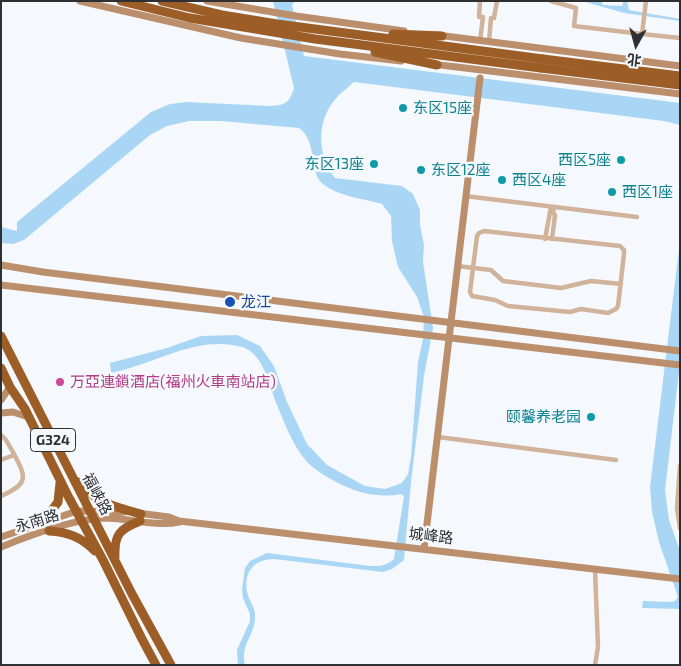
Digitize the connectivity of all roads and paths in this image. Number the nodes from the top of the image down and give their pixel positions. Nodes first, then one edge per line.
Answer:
1 (80, 1) edge
2 (121, 1) edge
3 (162, 1) edge
4 (207, 1) edge
5 (480, 1) edge
6 (497, 1) edge
7 (551, 1) edge
8 (646, 1) edge
9 (221, 3) edge
10 (298, 27) junction
11 (276, 28) junction
12 (642, 34) junction
13 (442, 36) junction
14 (680, 38) edge
15 (318, 40) junction
16 (484, 41) junction
17 (636, 60) junction
18 (437, 65) junction
19 (680, 66) edge
20 (480, 74) junction
21 (680, 76) edge
22 (680, 85) edge
23 (642, 89) junction
24 (680, 94) edge
25 (465, 196) junction
26 (552, 207) junction
27 (637, 217) dead end
28 (546, 239) junction
29 (552, 239) junction
30 (1, 265) edge
31 (457, 266) junction
32 (473, 268) junction
33 (621, 284) junction
34 (1, 285) edge
35 (451, 322) junction
36 (1, 336) edge
37 (449, 338) junction
38 (680, 351) edge
39 (680, 365) edge
40 (1, 368) edge
41 (10, 387) junction
42 (1, 400) edge
43 (1, 412) edge
44 (28, 417) junction
45 (1, 435) edge
46 (438, 437) junction
47 (14, 455) junction
48 (1, 460) edge
49 (616, 460) dead end
50 (65, 463) junction
51 (680, 466) edge
52 (54, 468) junction
53 (71, 474) junction
54 (60, 478) junction
55 (1, 496) edge
56 (77, 511) junction
57 (93, 515) junction
58 (141, 517) junction
59 (44, 521) junction
60 (82, 521) junction
61 (680, 528) edge
62 (49, 531) junction
63 (1, 537) edge
64 (1, 547) edge
65 (424, 549) junction
66 (103, 560) junction
67 (116, 560) junction
68 (120, 569) junction
69 (594, 569) junction
70 (110, 574) junction
71 (680, 579) edge
72 (156, 665) edge
73 (171, 665) edge
74 (595, 665) edge

1 - 18 main road
2 - 11 highway
3 - 11 highway
4 - 9 main road
5 - 16 street
6 - 16 street
7 - 12 street
8 - 12 street
9 - 13 main road
10 - 11 highway
10 - 13 highway
10 - 21 highway, bridge
11 - 15 highway
12 - 14 street
13 - 16 main road
15 - 18 highway
15 - 22 highway, bridge
16 - 17 main road
17 - 19 main road
17 - 23 main road
18 - 20 main road
20 - 23 main road
20 - 25 main road
23 - 24 main road
25 - 26 street
25 - 31 main road
26 - 27 street
26 - 28 street
26 - 29 street
28 - 29 street
28 - 32 street
29 - 33 street
30 - 35 main road
31 - 32 street
31 - 35 main road
32 - 33 street
32 - 33 street
34 - 37 main road
35 - 37 main road
35 - 38 main road
36 - 50 highway, 福峡路 / G324
37 - 39 main road
37 - 46 main road
40 - 41 highway, 福峡路 / G324
41 - 42 main road
41 - 44 highway, 福峡路 / G324
43 - 44 main road
44 - 52 highway, 福峡路 / G324
45 - 47 street
46 - 49 street
46 - 65 main road
47 - 48 street
47 - 55 street
50 - 52 highway
50 - 53 highway, 福峡路 / G324
51 - 61 street
52 - 54 highway, 福峡路 / G324
53 - 57 highway, 福峡路 / G324
53 - 58 highway
54 - 56 highway, 福峡路 / G324
54 - 59 highway
56 - 57 main road
56 - 59 main road
56 - 60 highway, 福峡路 / G324
57 - 58 main road, 城峰路
57 - 60 main road, 城峰路
57 - 67 highway, 福峡路 / G324
58 - 65 main road, 城峰路
58 - 67 highway
59 - 63 main road
60 - 62 main road, 永南路
60 - 66 highway, 福峡路 / G324
62 - 64 main road, 永南路
62 - 66 highway
65 - 69 main road, 城峰路
66 - 70 highway, 福峡路 / G324
67 - 68 highway, 福峡路 / G324
68 - 70 highway
68 - 73 highway, 福峡路 / G324
69 - 71 main road, 城峰路
69 - 74 street
70 - 72 highway, 福峡路 / G324

